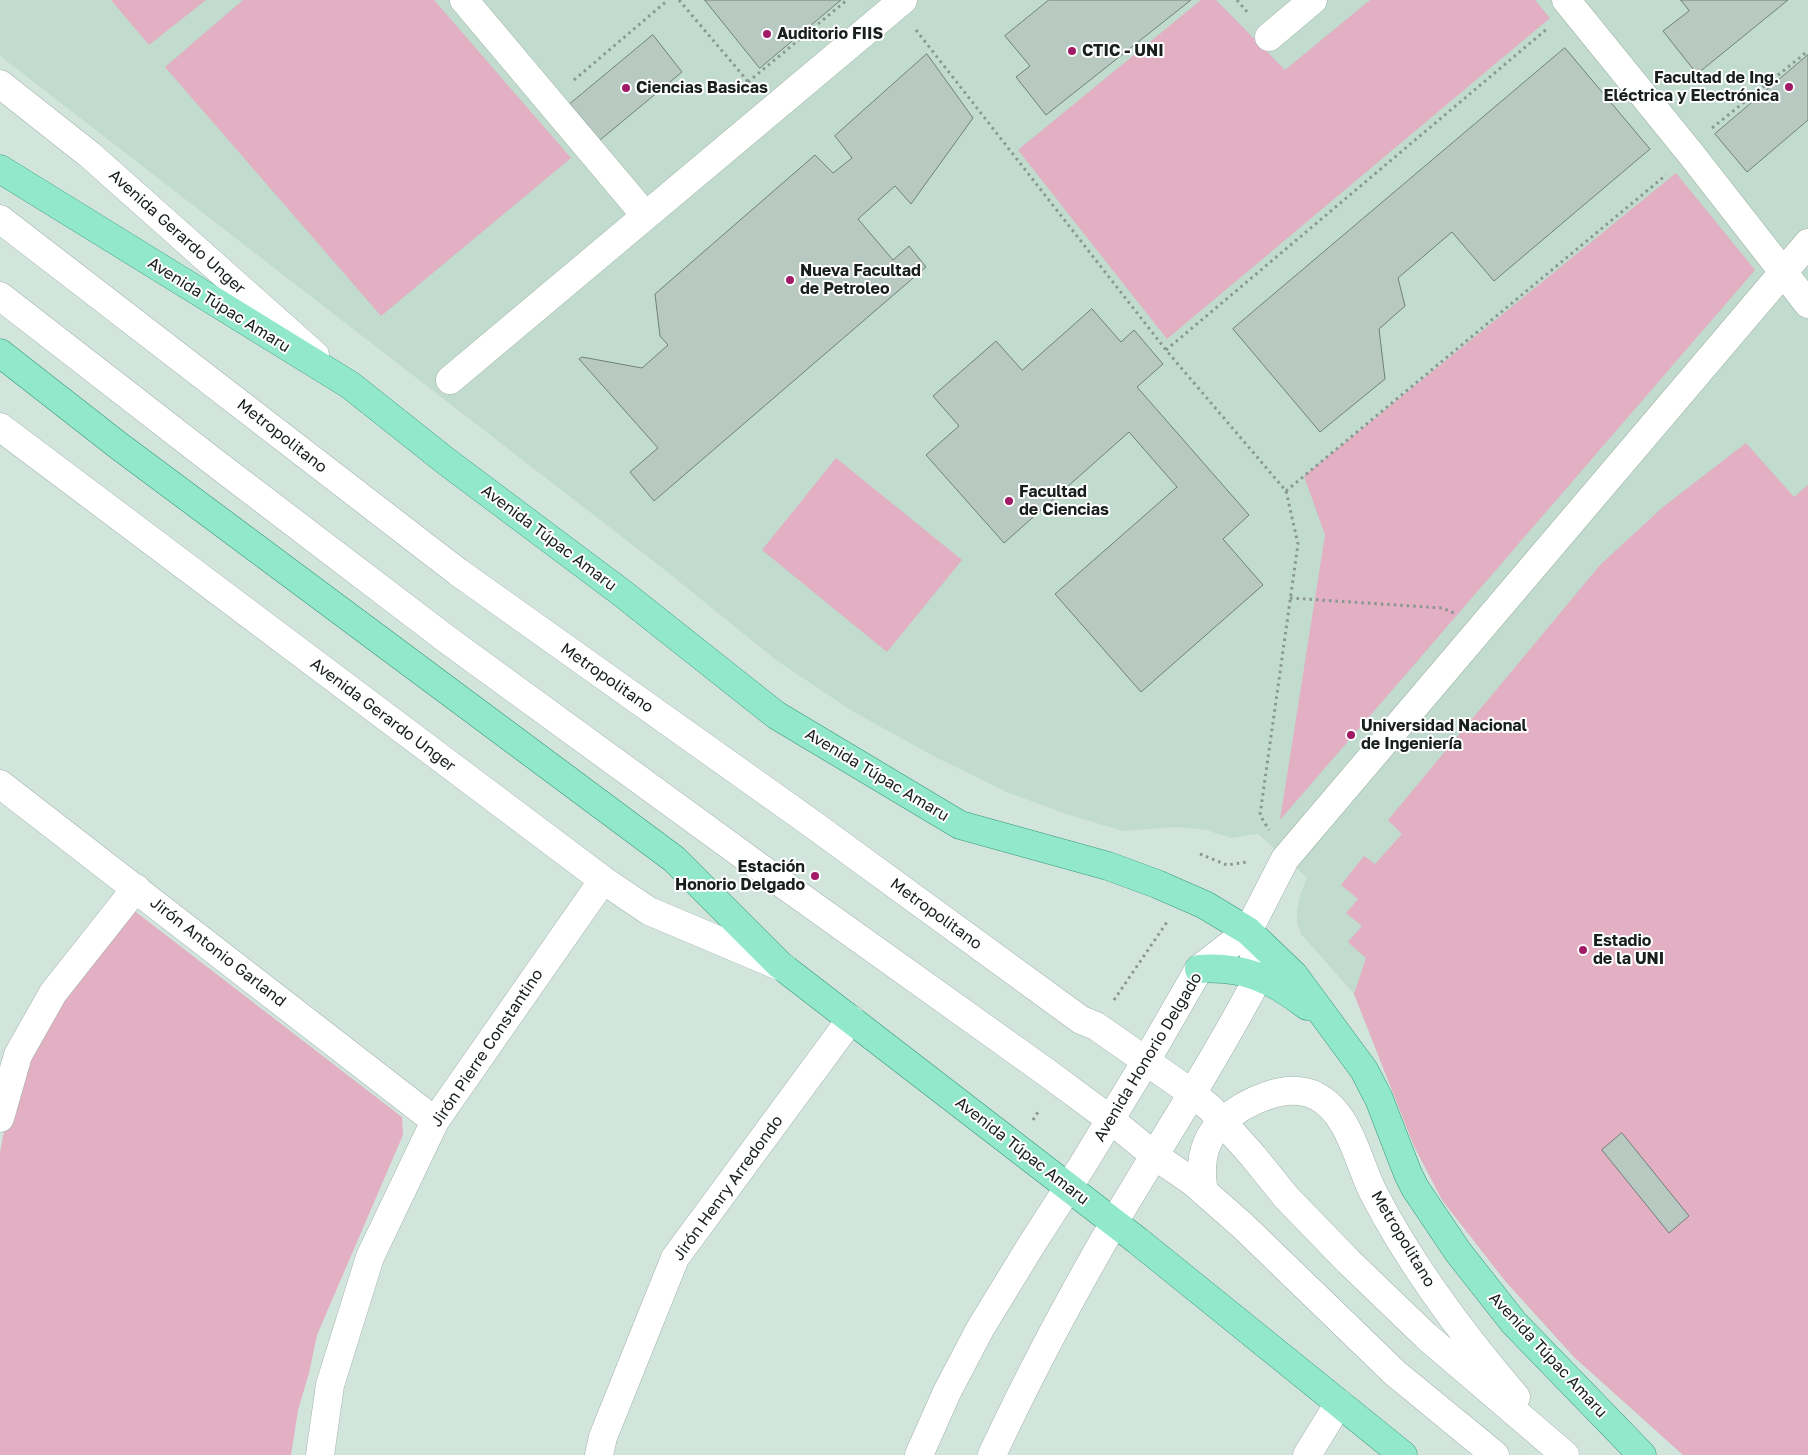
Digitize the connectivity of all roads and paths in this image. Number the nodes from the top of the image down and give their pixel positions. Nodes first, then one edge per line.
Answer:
1 (464, 0) edge
2 (668, 0) edge
3 (679, 0) edge
4 (847, 0) edge
5 (1313, 0) edge
6 (899, 3) edge
7 (1569, 4) edge
8 (1269, 37) dead end
9 (1808, 52) edge
10 (748, 82) junction
11 (0, 84) edge
12 (549, 102) junction
13 (771, 109) junction
14 (1691, 154) junction
15 (0, 169) edge
16 (645, 215) junction
17 (0, 219) edge
18 (1808, 244) edge
19 (1783, 273) junction
20 (0, 296) edge
21 (1808, 304) edge
22 (1166, 350) junction
23 (0, 353) edge
24 (450, 380) dead end
25 (350, 385) junction
26 (0, 427) edge
27 (1286, 491) junction
28 (1290, 598) junction
29 (1484, 624) junction
30 (0, 784) edge
31 (1281, 851) junction
32 (1200, 854) dead end
33 (603, 880) junction
34 (136, 888) junction
35 (1248, 931) junction
36 (786, 968) junction
37 (1199, 969) junction
38 (1259, 976) junction
39 (851, 1019) junction
40 (1334, 1027) junction
41 (1146, 1061) junction
42 (1193, 1094) junction
43 (0, 1118) edge
44 (1111, 1120) junction
45 (435, 1121) junction
46 (1222, 1122) junction
47 (1155, 1156) junction
48 (1068, 1187) junction
49 (1204, 1192) junction
50 (1114, 1223) junction
51 (1339, 1403) junction
52 (320, 1455) edge
53 (599, 1455) edge
54 (919, 1455) edge
55 (992, 1455) edge
56 (1307, 1455) edge
57 (1403, 1455) edge
58 (1495, 1455) edge
59 (1566, 1455) edge
60 (1642, 1455) edge

1 - 12 street
2 - 12 path
3 - 10 path
4 - 10 path
5 - 8 street
6 - 13 street
6 - 22 path
7 - 14 street
7 - 22 path
9 - 14 path
10 - 13 path
11 - 25 street, Avenida Gerardo Unger
12 - 16 street
13 - 16 street
14 - 19 street
14 - 27 path
15 - 25 main road, Avenida Túpac Amaru
16 - 24 street
17 - 41 street, Metropolitano
18 - 19 street
19 - 21 street
19 - 29 street
20 - 44 street
22 - 27 path
23 - 36 main road, Avenida Túpac Amaru
25 - 35 main road, Avenida Túpac Amaru
26 - 33 street, Avenida Gerardo Unger
27 - 28 path
28 - 29 path
28 - 31 path
29 - 31 street
30 - 34 street, Jirón Antonio Garland
31 - 32 path
31 - 35 street
33 - 36 street, Avenida Gerardo Unger
33 - 45 street, Jirón Pierre Constantino
34 - 43 street
34 - 45 street, Jirón Antonio Garland
35 - 37 street, Avenida Honorio Delgado
35 - 38 street
35 - 40 main road, Avenida Túpac Amaru
36 - 39 main road, Avenida Túpac Amaru
37 - 38 main road
37 - 41 street, Avenida Honorio Delgado
38 - 40 main road
38 - 42 street
39 - 48 main road, Avenida Túpac Amaru
39 - 53 street, Jirón Henry Arredondo
40 - 60 main road, Avenida Túpac Amaru
41 - 42 street, Metropolitano
41 - 44 street, Avenida Honorio Delgado
42 - 46 street, Metropolitano
42 - 47 street
44 - 47 street
44 - 48 street, Avenida Honorio Delgado
45 - 52 street, Jirón Pierre Constantino
46 - 49 street, Metropolitano
46 - 59 street, Metropolitano
46 - 59 street, Metropolitano
47 - 49 street
47 - 50 street
48 - 50 main road, Avenida Túpac Amaru
48 - 54 street, Avenida Honorio Delgado
49 - 58 street
50 - 51 main road, Avenida Túpac Amaru
50 - 55 street
51 - 56 street
51 - 57 main road, Avenida Túpac Amaru

